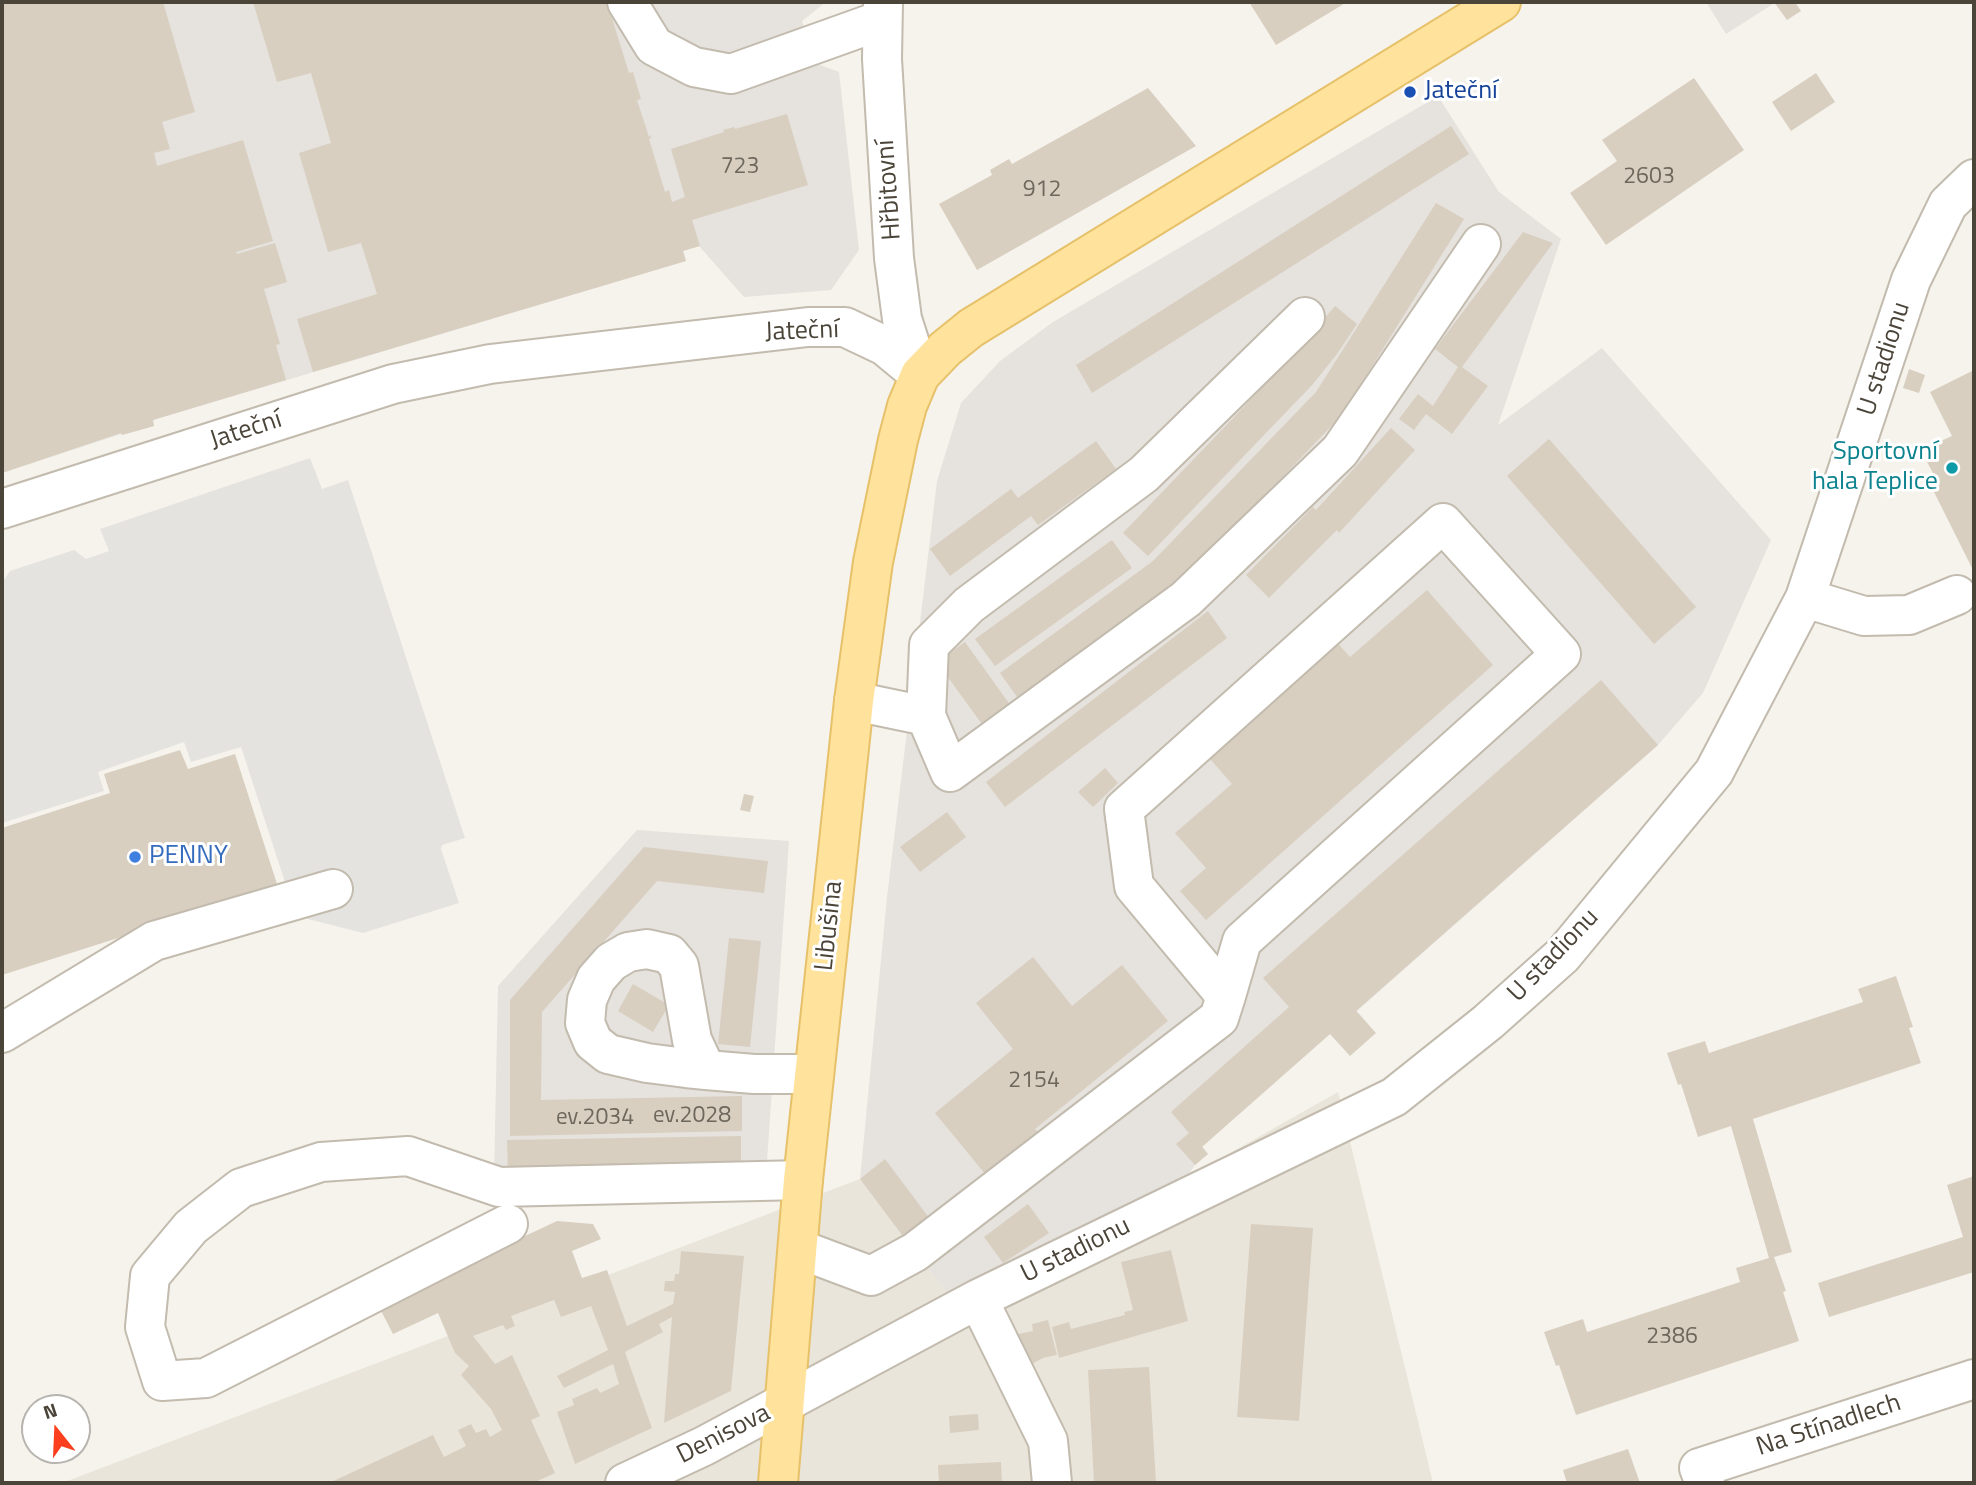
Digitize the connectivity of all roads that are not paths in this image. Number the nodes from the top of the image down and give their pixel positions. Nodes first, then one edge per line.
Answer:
1 (627, 2) edge
2 (1501, 2) edge
3 (882, 11) edge
4 (1974, 179) edge
5 (1481, 244) dead end
6 (1305, 317) dead end
7 (920, 375) junction
8 (2, 509) edge
9 (1957, 595) dead end
10 (1805, 598) junction
11 (854, 701) junction
12 (926, 716) junction
13 (333, 888) dead end
14 (1226, 996) junction
15 (2, 1033) edge
16 (706, 1070) dead end
17 (814, 1074) junction
18 (803, 1180) junction
19 (508, 1224) dead end
20 (799, 1249) junction
21 (978, 1299) junction
22 (1974, 1379) edge
23 (785, 1404) junction
24 (625, 1483) edge
25 (778, 1483) edge
26 (1052, 1483) edge
27 (1704, 1483) edge

1 - 3 street
2 - 7 main road
3 - 7 street, Hřbitovní
4 - 10 street, U stadionu
5 - 12 street
6 - 12 street
7 - 8 street, Jateční
7 - 11 main road, Libušina
9 - 10 street
10 - 21 street, U stadionu
11 - 12 street
11 - 17 main road, Libušina
13 - 15 street
14 - 14 street
14 - 20 street
16 - 17 street
17 - 18 main road, Libušina
18 - 19 street
18 - 20 main road, Libušina
20 - 23 main road, Libušina
21 - 23 street, U stadionu
21 - 26 street
22 - 27 street, Na Stínadlech
23 - 24 street, Denisova
23 - 25 main road, Libušina

